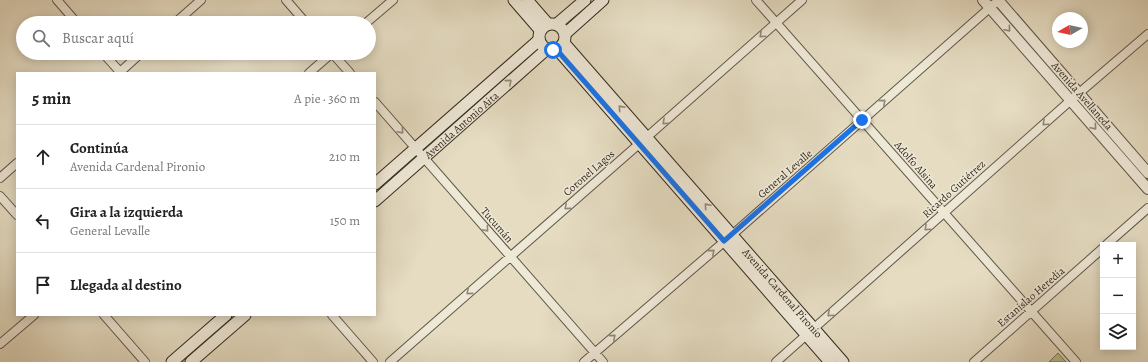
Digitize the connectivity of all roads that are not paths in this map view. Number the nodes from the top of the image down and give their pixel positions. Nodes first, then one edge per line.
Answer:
1 (57, 0) edge
2 (201, 0) edge
3 (286, 0) edge
4 (393, 0) edge
5 (514, 0) edge
6 (527, 0) edge
7 (585, 0) edge
8 (603, 0) edge
9 (756, 0) edge
10 (802, 0) edge
11 (983, 0) edge
12 (998, 0) edge
13 (990, 8) junction
14 (71, 16) edge
15 (183, 16) edge
16 (300, 16) edge
17 (374, 16) edge
18 (776, 23) junction
19 (546, 30) junction
20 (1148, 34) edge
21 (558, 44) junction
22 (109, 60) edge
23 (134, 60) edge
24 (324, 60) edge
25 (338, 60) edge
26 (119, 72) edge
27 (121, 72) edge
28 (310, 72) edge
29 (349, 72) edge
30 (1079, 94) junction
31 (1071, 100) junction
32 (376, 103) edge
33 (862, 120) junction
34 (643, 141) junction
35 (416, 148) junction
36 (424, 158) junction
37 (16, 164) edge
38 (1148, 173) edge
39 (0, 178) edge
40 (376, 183) edge
41 (1148, 189) edge
42 (0, 196) edge
43 (376, 200) edge
44 (1148, 208) edge
45 (944, 213) junction
46 (16, 215) edge
47 (728, 238) junction
48 (1109, 242) edge
49 (1100, 251) edge
50 (510, 256) junction
51 (1031, 311) junction
52 (33, 316) edge
53 (105, 316) edge
54 (225, 316) edge
55 (244, 316) edge
56 (333, 316) edge
57 (810, 332) junction
58 (0, 344) edge
59 (595, 352) junction
60 (145, 362) edge
61 (172, 362) edge
62 (192, 362) edge
63 (373, 362) edge
64 (390, 362) edge
65 (584, 362) edge
66 (603, 362) edge
67 (776, 362) edge
68 (830, 362) edge
69 (843, 362) edge
70 (974, 362) edge
71 (1076, 362) edge

1 - 14 street
2 - 15 street
3 - 16 street
4 - 17 street
5 - 19 main road
6 - 19 main road
7 - 19 main road, Avenida Antonio Aita
8 - 21 main road, Avenida Antonio Aita
9 - 18 street, Adolfo Alsina
10 - 18 street, Coronel Lagos
11 - 13 street, Avenida Avellaneda
12 - 13 street, General Levalle
12 - 30 street, Avenida Avellaneda
13 -> 31 street, Avenida Avellaneda
33 -> 13 street, General Levalle
18 - 33 street, Adolfo Alsina
18 -> 34 street, Coronel Lagos
19 - 21 main road
19 - 21 main road
19 - 35 main road, Avenida Antonio Aita
20 - 30 street, Ricardo Gutiérrez
21 - 34 main road, Avenida Cardenal Pironio
36 -> 21 main road, Avenida Antonio Aita
22 - 26 street
23 - 27 street
24 - 28 street
25 - 29 street
30 - 31 street, Ricardo Gutiérrez
30 - 38 street, Avenida Avellaneda
31 -> 41 street, Avenida Avellaneda
31 -> 45 street, Ricardo Gutiérrez
32 -> 35 street, Tucumán
33 - 45 street, Adolfo Alsina
33 - 47 street, General Levalle
34 - 47 main road, Avenida Cardenal Pironio
34 -> 50 street, Coronel Lagos
35 - 36 street, Tucumán
35 - 40 main road, Avenida Antonio Aita
36 - 43 main road, Avenida Antonio Aita
36 -> 50 street, Tucumán
37 - 39 street
42 - 46 street
44 - 48 street
45 - 51 street, Adolfo Alsina
45 -> 57 street, Ricardo Gutiérrez
47 - 57 main road, Avenida Cardenal Pironio
59 -> 47 street, General Levalle
49 - 51 street, Estanislao Heredia
50 - 59 street, Tucumán
50 -> 64 street, Coronel Lagos
51 - 70 street, Estanislao Heredia
51 - 71 street, Adolfo Alsina
52 - 58 street
53 - 60 street
54 - 61 main road
55 - 62 main road
56 - 63 street
57 - 67 street, Ricardo Gutiérrez
57 - 68 main road, Avenida Cardenal Pironio
57 - 69 main road, Avenida Cardenal Pironio
59 - 65 street, General Levalle
59 - 66 street, Tucumán

